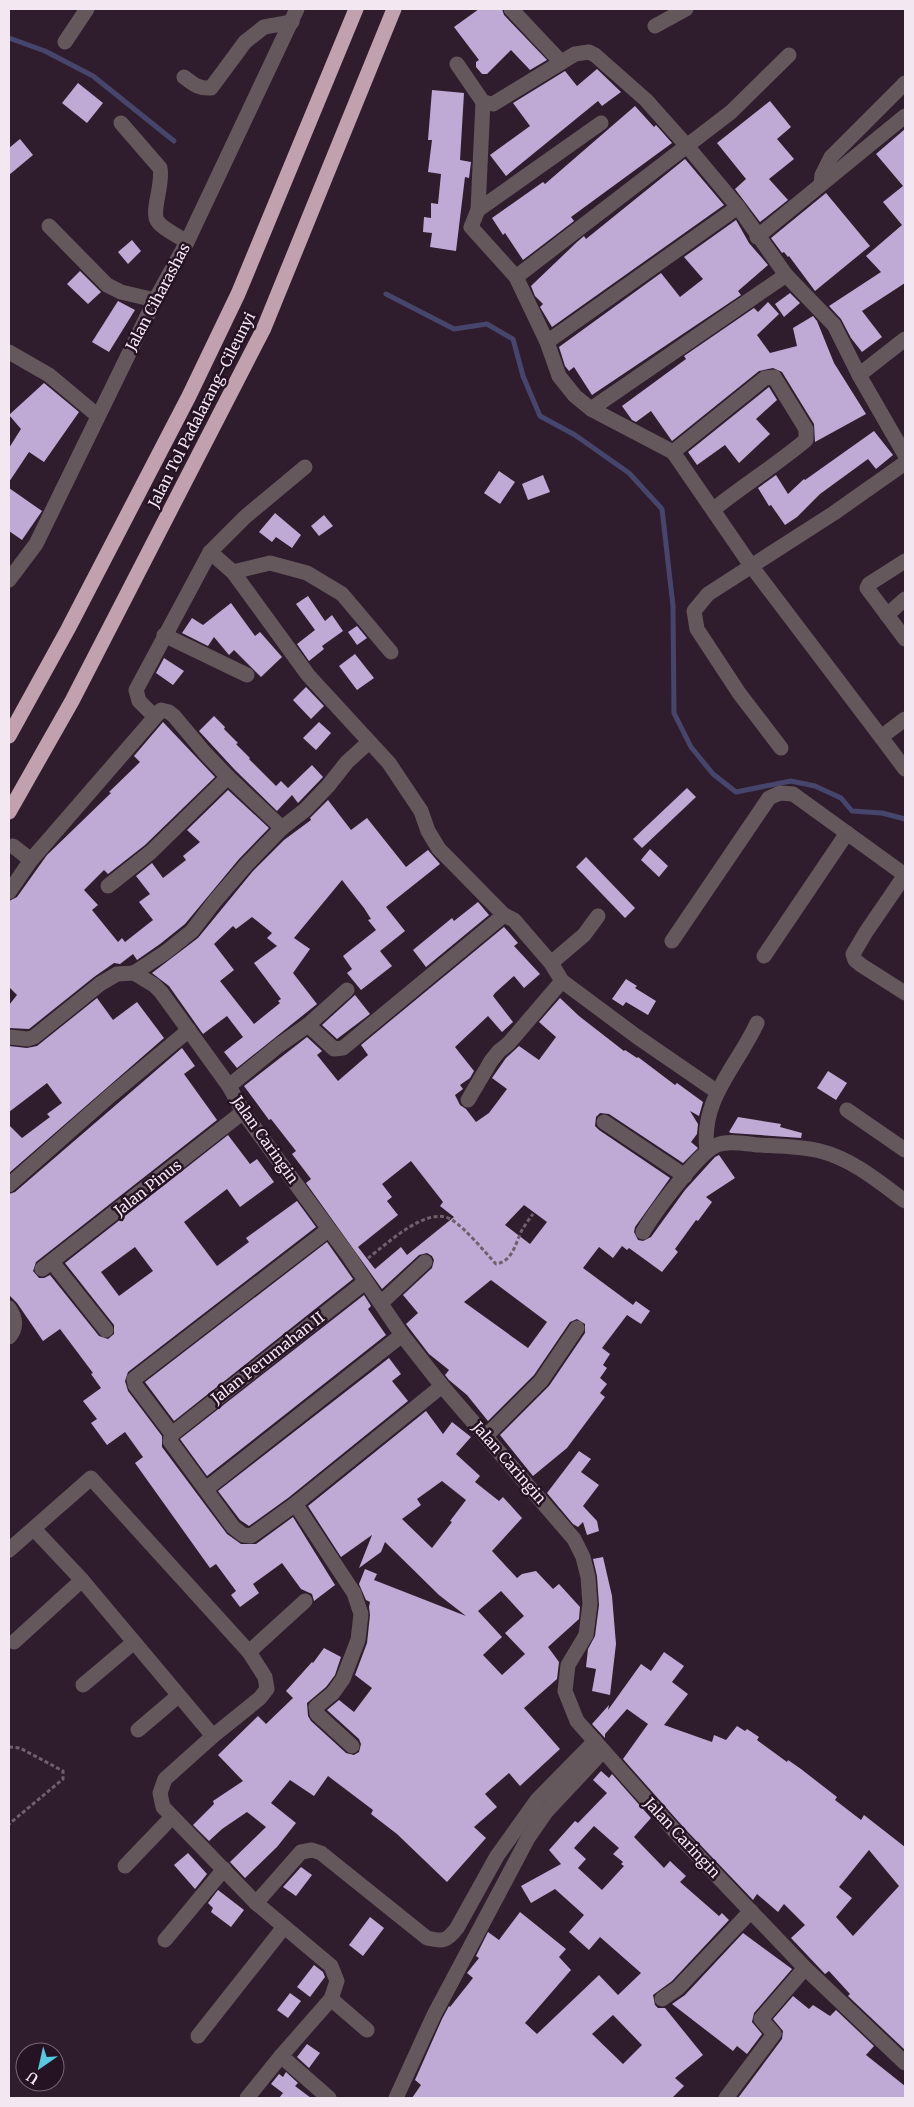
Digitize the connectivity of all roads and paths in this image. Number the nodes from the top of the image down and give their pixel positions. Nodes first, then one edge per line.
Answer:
1 (87, 9) edge
2 (356, 9) edge
3 (394, 9) edge
4 (512, 9) edge
5 (686, 9) edge
6 (295, 15) edge
7 (655, 26) dead end
8 (66, 42) dead end
9 (789, 54) dead end
10 (561, 62) junction
11 (457, 64) dead end
12 (184, 77) dead end
13 (905, 83) edge
14 (483, 102) junction
15 (905, 116) edge
16 (121, 123) dead end
17 (601, 123) dead end
18 (687, 146) junction
19 (821, 184) junction
20 (738, 207) junction
21 (478, 210) junction
22 (49, 226) dead end
23 (757, 237) junction
24 (188, 242) junction
25 (786, 274) junction
26 (516, 277) junction
27 (155, 300) junction
28 (905, 339) edge
29 (547, 342) junction
30 (9, 352) edge
31 (859, 375) junction
32 (591, 409) junction
33 (98, 416) junction
34 (673, 452) junction
35 (905, 455) edge
36 (905, 464) edge
37 (305, 467) dead end
38 (714, 509) junction
39 (210, 552) junction
40 (905, 561) edge
41 (752, 567) junction
42 (233, 572) junction
43 (9, 580) edge
44 (905, 599) edge
45 (887, 615) junction
46 (164, 635) junction
47 (905, 639) edge
48 (391, 652) dead end
49 (247, 675) dead end
50 (154, 716) junction
51 (905, 719) edge
52 (9, 735) edge
53 (881, 737) junction
54 (368, 742) junction
55 (781, 748) dead end
56 (905, 769) edge
57 (228, 777) junction
58 (9, 812) edge
59 (282, 828) junction
60 (847, 833) junction
61 (13, 846) dead end
62 (32, 860) junction
63 (905, 875) edge
64 (108, 886) dead end
65 (9, 892) edge
66 (504, 915) junction
67 (598, 916) dead end
68 (672, 941) dead end
69 (764, 956) dead end
70 (551, 963) junction
71 (134, 973) junction
72 (562, 981) junction
73 (347, 990) dead end
74 (905, 993) edge
75 (757, 1023) dead end
76 (308, 1025) junction
77 (189, 1030) junction
78 (9, 1036) edge
79 (228, 1086) junction
80 (716, 1091) junction
81 (468, 1100) dead end
82 (847, 1110) dead end
83 (243, 1112) junction
84 (604, 1122) dead end
85 (905, 1150) edge
86 (707, 1151) junction
87 (685, 1176) junction
88 (9, 1184) edge
89 (905, 1201) edge
90 (533, 1214) dead end
91 (328, 1230) junction
92 (643, 1232) dead end
93 (425, 1262) dead end
94 (355, 1268) junction
95 (364, 1282) junction
96 (380, 1302) junction
97 (9, 1308) edge
98 (577, 1328) dead end
99 (106, 1330) dead end
100 (402, 1335) junction
101 (9, 1337) edge
102 (442, 1386) junction
103 (172, 1434) junction
104 (486, 1436) junction
105 (206, 1489) junction
106 (294, 1505) junction
107 (34, 1529) junction
108 (9, 1550) edge
109 (82, 1580) junction
110 (305, 1601) dead end
111 (14, 1642) dead end
112 (134, 1642) junction
113 (249, 1652) junction
114 (83, 1685) dead end
115 (178, 1696) junction
116 (138, 1730) dead end
117 (213, 1736) junction
118 (352, 1746) dead end
119 (599, 1746) junction
120 (9, 1747) edge
121 (172, 1817) junction
122 (9, 1824) edge
123 (126, 1866) dead end
124 (224, 1869) junction
125 (256, 1903) junction
126 (751, 1911) junction
127 (284, 1927) junction
128 (458, 1928) junction
129 (474, 1938) junction
130 (165, 1940) dead end
131 (805, 1968) junction
132 (331, 1999) junction
133 (662, 1999) dead end
134 (367, 2030) dead end
135 (198, 2036) dead end
136 (281, 2056) junction
137 (905, 2063) edge
138 (247, 2098) edge
139 (329, 2098) edge
140 (396, 2098) edge
141 (726, 2098) edge

1 - 8 street
2 - 52 highway, Jalan Tol Padalarang–Cileunyi
3 - 58 highway, Jalan Tol Padalarang–Cileunyi
4 - 10 street
5 - 7 street
6 - 12 street
6 - 24 street, Jalan Ciharashas
9 - 18 street
10 - 14 street
10 - 18 street
11 - 14 street
13 - 19 street
14 - 21 street
15 - 19 street
16 - 24 street
17 - 21 street
18 - 20 street
18 - 26 street
19 - 23 street
20 - 23 street
20 - 29 street
21 - 26 street
22 - 27 street
23 - 25 street
24 - 27 street, Jalan Ciharashas
25 - 31 street
25 - 32 street
26 - 29 street
27 - 33 street, Jalan Ciharashas
28 - 31 street
29 - 32 street
30 - 33 street
31 - 35 street
32 - 34 street
33 - 43 street, Jalan Ciharashas
34 - 38 street
34 - 38 street
36 - 41 street
37 - 39 street
38 - 41 street
39 - 42 street
39 - 46 street
40 - 45 street
41 - 53 street
41 - 55 street
42 - 48 street
42 - 54 street
44 - 45 street
45 - 47 street
46 - 49 street
46 - 50 street
50 - 57 street
50 - 62 street
51 - 53 street
53 - 56 street
54 - 59 street
54 - 66 street
57 - 59 street
57 - 64 street
59 - 71 street
60 - 63 street
60 - 68 street
60 - 69 street
61 - 62 street
62 - 65 street
63 - 74 street
66 - 70 street
66 - 76 street
67 - 70 street
70 - 72 street
71 - 77 street, Jalan Caringin
71 - 78 street
72 - 80 street
72 - 81 street
73 - 76 street
75 - 80 street
76 - 79 street
77 - 79 street, Jalan Caringin
77 - 88 street
79 - 83 street, Jalan Caringin
80 - 86 street
82 - 85 street
83 - 91 street, Jalan Caringin
83 - 99 street, Jalan Pinus
84 - 87 street
86 - 87 street
86 - 89 street
87 - 92 street
90 - 94 path
91 - 94 street, Jalan Caringin
91 - 103 street
93 - 96 street
94 - 95 street, Jalan Caringin
95 - 96 street, Jalan Caringin
95 - 103 street, Jalan Perumahan II
96 - 100 street, Jalan Caringin
97 - 101 street
98 - 104 street
100 - 102 street, Jalan Caringin
100 - 105 street
102 - 104 street, Jalan Caringin
102 - 106 street
103 - 105 street
104 - 119 street, Jalan Caringin
105 - 106 street
106 - 118 street
107 - 108 street
107 - 109 street
107 - 113 street
109 - 111 street
109 - 112 street
110 - 113 street
112 - 114 street
112 - 115 street
113 - 117 street
115 - 116 street
115 - 117 street
117 - 121 street
119 - 126 street, Jalan Caringin
119 - 128 street
119 - 129 street
120 - 122 path
121 - 123 street
121 - 124 street
124 - 125 street
124 - 130 street
125 - 127 street
125 - 128 street
126 - 131 street, Jalan Caringin
126 - 133 street
127 - 132 street
127 - 135 street
128 - 129 street
129 - 140 street
131 - 137 street, Jalan Caringin
131 - 141 street
132 - 134 street
132 - 136 street
136 - 138 street
136 - 139 street

